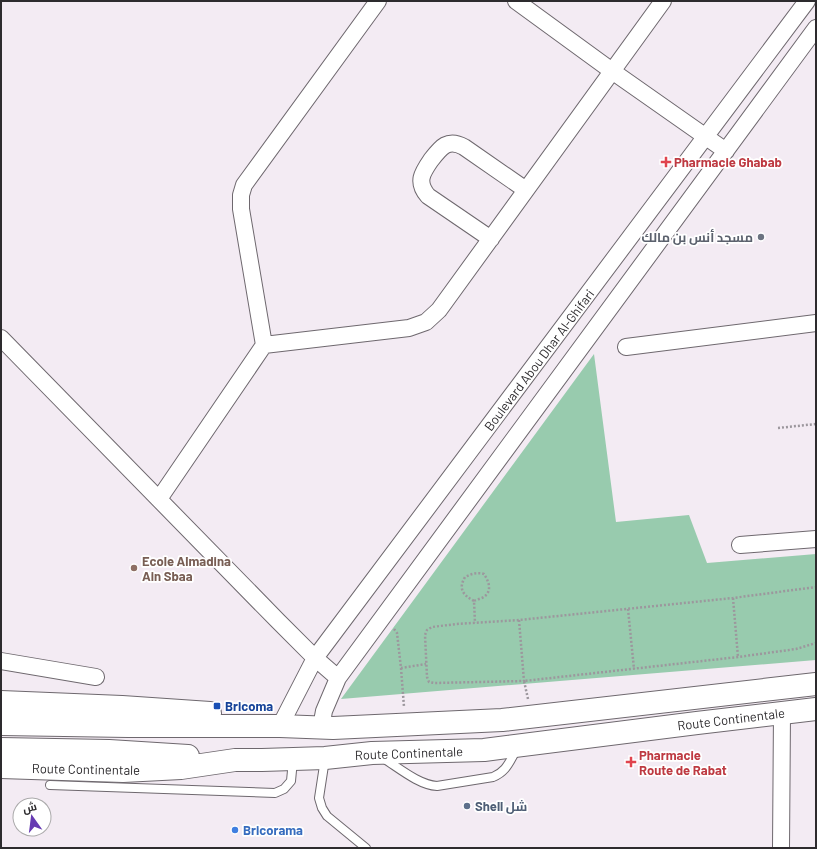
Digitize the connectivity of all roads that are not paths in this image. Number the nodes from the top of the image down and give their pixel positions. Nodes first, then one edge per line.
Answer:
1 (378, 1) edge
2 (516, 1) edge
3 (663, 1) edge
4 (807, 1) edge
5 (816, 28) edge
6 (612, 71) junction
7 (706, 138) junction
8 (726, 151) junction
9 (526, 190) junction
10 (491, 239) junction
11 (816, 323) edge
12 (1, 338) edge
13 (264, 345) junction
14 (626, 348) dead end
15 (159, 499) junction
16 (816, 539) edge
17 (740, 545) dead end
18 (315, 658) junction
19 (1, 661) edge
20 (96, 677) dead end
21 (338, 678) junction
22 (816, 684) edge
23 (1, 702) edge
24 (816, 709) edge
25 (782, 713) junction
26 (1, 724) edge
27 (273, 726) junction
28 (321, 727) junction
29 (519, 745) junction
30 (1, 749) edge
31 (374, 753) junction
32 (325, 758) junction
33 (293, 759) junction
34 (235, 760) junction
35 (1, 767) edge
36 (50, 785) dead end
37 (366, 848) edge
38 (781, 848) edge

1 - 13 street
2 - 6 street
3 - 6 street
4 - 7 street, Boulevard Abou Dhar Al-Ghifari
5 - 8 street, Boulevard Abou Dhar Al-Ghifari
6 - 7 street
6 - 9 street
7 - 8 street
7 - 18 street, Boulevard Abou Dhar Al-Ghifari
8 - 21 street, Boulevard Abou Dhar Al-Ghifari
9 - 10 street
9 - 10 street
10 - 13 street
11 - 14 street
12 - 15 street
13 - 15 street
15 - 18 street
16 - 17 street
18 - 21 street
18 - 27 street, Boulevard Abou Dhar Al-Ghifari
19 - 20 street
21 - 28 street, Boulevard Abou Dhar Al-Ghifari
22 - 28 main road, Route Continentale
23 - 27 main road, Route Continentale
24 - 25 main road, Route Continentale
25 - 29 main road, Route Continentale
25 - 38 street
26 - 27 main road, Route Continentale
27 - 28 main road, Route Continentale
29 - 31 main road, Route Continentale
29 - 31 lane
30 - 34 main road
31 - 32 main road, Route Continentale
32 - 33 main road, Route Continentale
32 - 37 lane
33 - 34 main road, Route Continentale
33 - 36 lane
34 - 35 main road, Route Continentale

